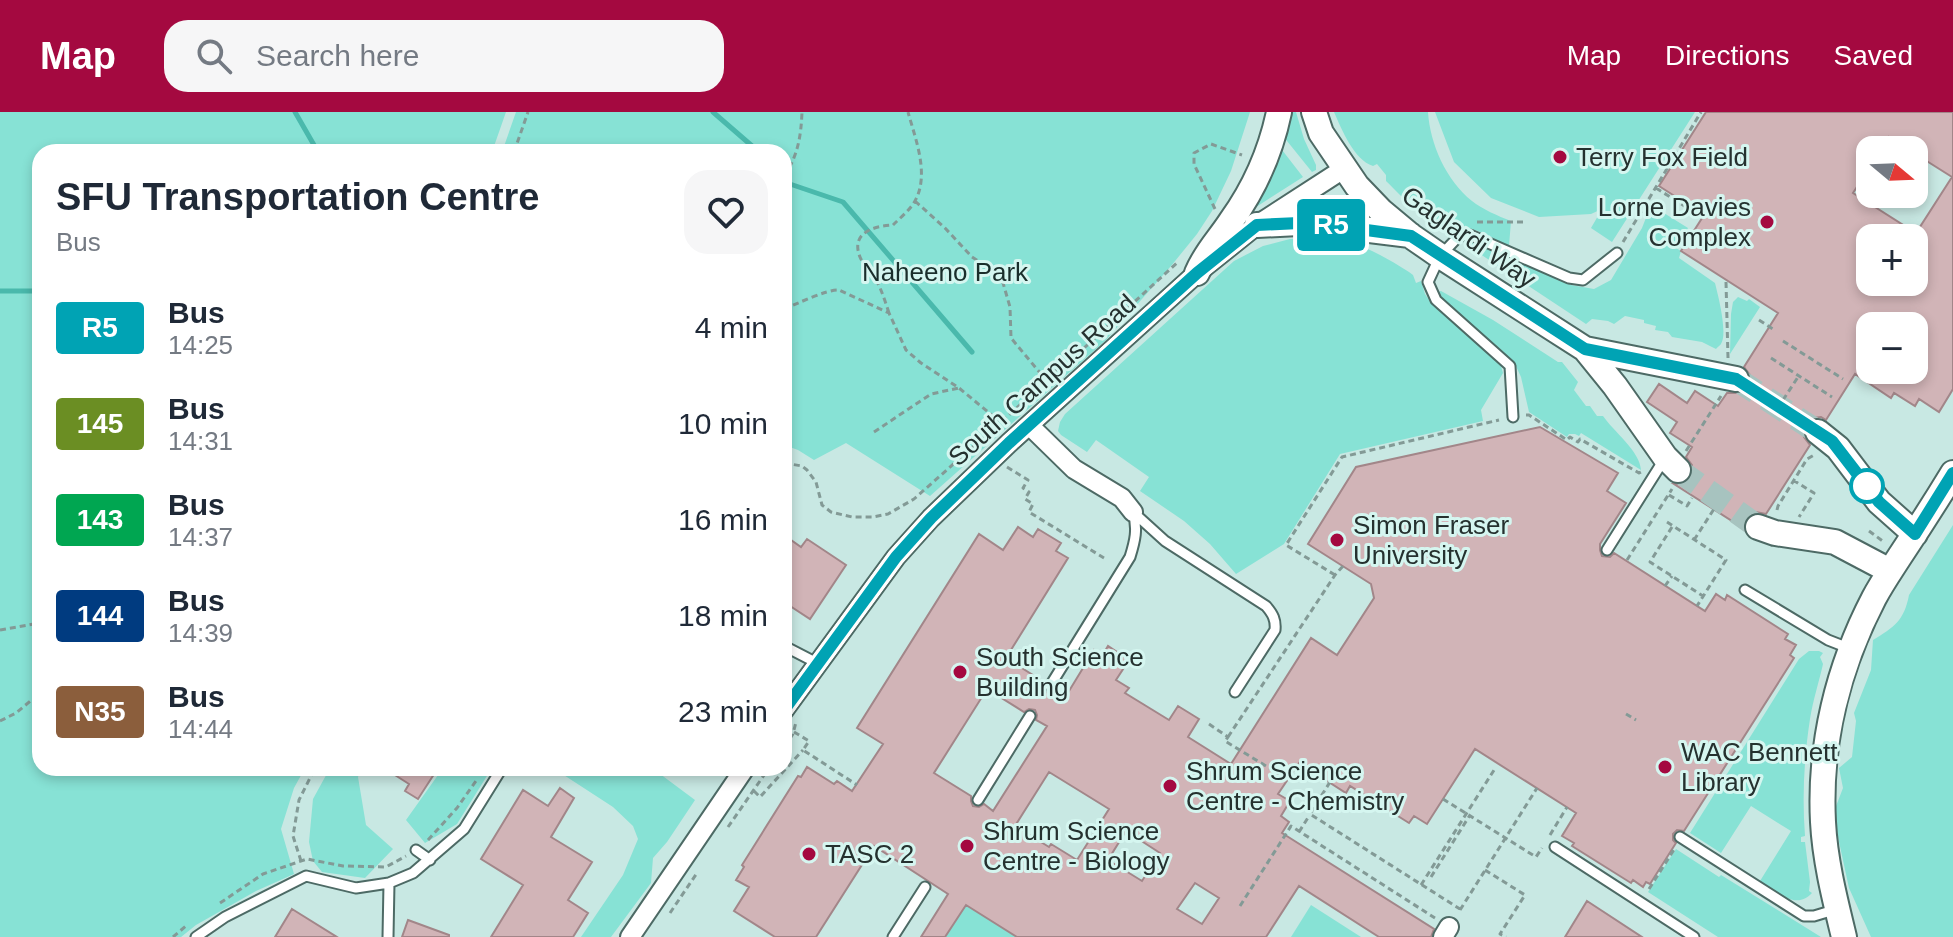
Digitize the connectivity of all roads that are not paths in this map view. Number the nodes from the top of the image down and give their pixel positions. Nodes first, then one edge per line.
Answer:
1 (1279, 112) edge
2 (1314, 112) edge
3 (1345, 168) junction
4 (1257, 225) junction
5 (1411, 236) junction
6 (1617, 253) road end
7 (1440, 256) junction
8 (1190, 265) junction
9 (1585, 349) junction
10 (1729, 377) tunnel mouth
11 (1513, 417) road end
12 (1029, 425) junction
13 (1816, 443) tunnel mouth
14 (1669, 468) joint
15 (1953, 473) edge
16 (1133, 512) junction
17 (1768, 520) tunnel mouth
18 (1607, 550) dead end
19 (1898, 550) junction
20 (1745, 590) dead end
21 (1851, 649) junction
22 (792, 650) edge
23 (817, 663) junction
24 (1050, 686) dead end
25 (1235, 692) dead end
26 (792, 699) edge
27 (1030, 716) dead end
28 (497, 776) edge
29 (740, 776) edge
30 (978, 800) dead end
31 (1681, 838) road end
32 (1555, 847) dead end
33 (416, 850) road end
34 (430, 860) junction
35 (389, 883) junction
36 (925, 887) dead end
37 (1838, 909) junction
38 (196, 937) edge
39 (388, 937) edge
40 (630, 937) edge
41 (893, 937) edge
42 (1694, 937) edge
43 (1844, 937) edge

1 - 8 street
2 - 3 street, Gaglardi Way
3 - 4 street, South Campus Road
3 - 5 street, Gaglardi Way
4 - 5 street
4 - 8 street, South Campus Road
5 - 7 street, Gaglardi Way
6 - 7 lane
7 - 9 street, Gaglardi Way
7 - 11 lane
8 - 12 street, South Campus Road
9 - 10 street, Gaglardi Way
9 - 14 street, Gaglardi Way
12 - 16 street
12 - 23 street, South Campus Road
13 - 19 street
14 - 18 lane
15 - 19 street
16 - 24 lane
16 - 25 lane
17 - 19 street
19 - 21 street
20 - 21 lane
21 - 37 street
22 - 23 lane
23 - 26 street, South Campus Road
27 - 30 lane
28 - 34 lane
29 - 40 street
31 - 37 lane
32 - 42 lane
33 - 34 lane
34 - 35 lane
35 - 38 lane
35 - 39 lane
36 - 41 lane
37 - 43 street

